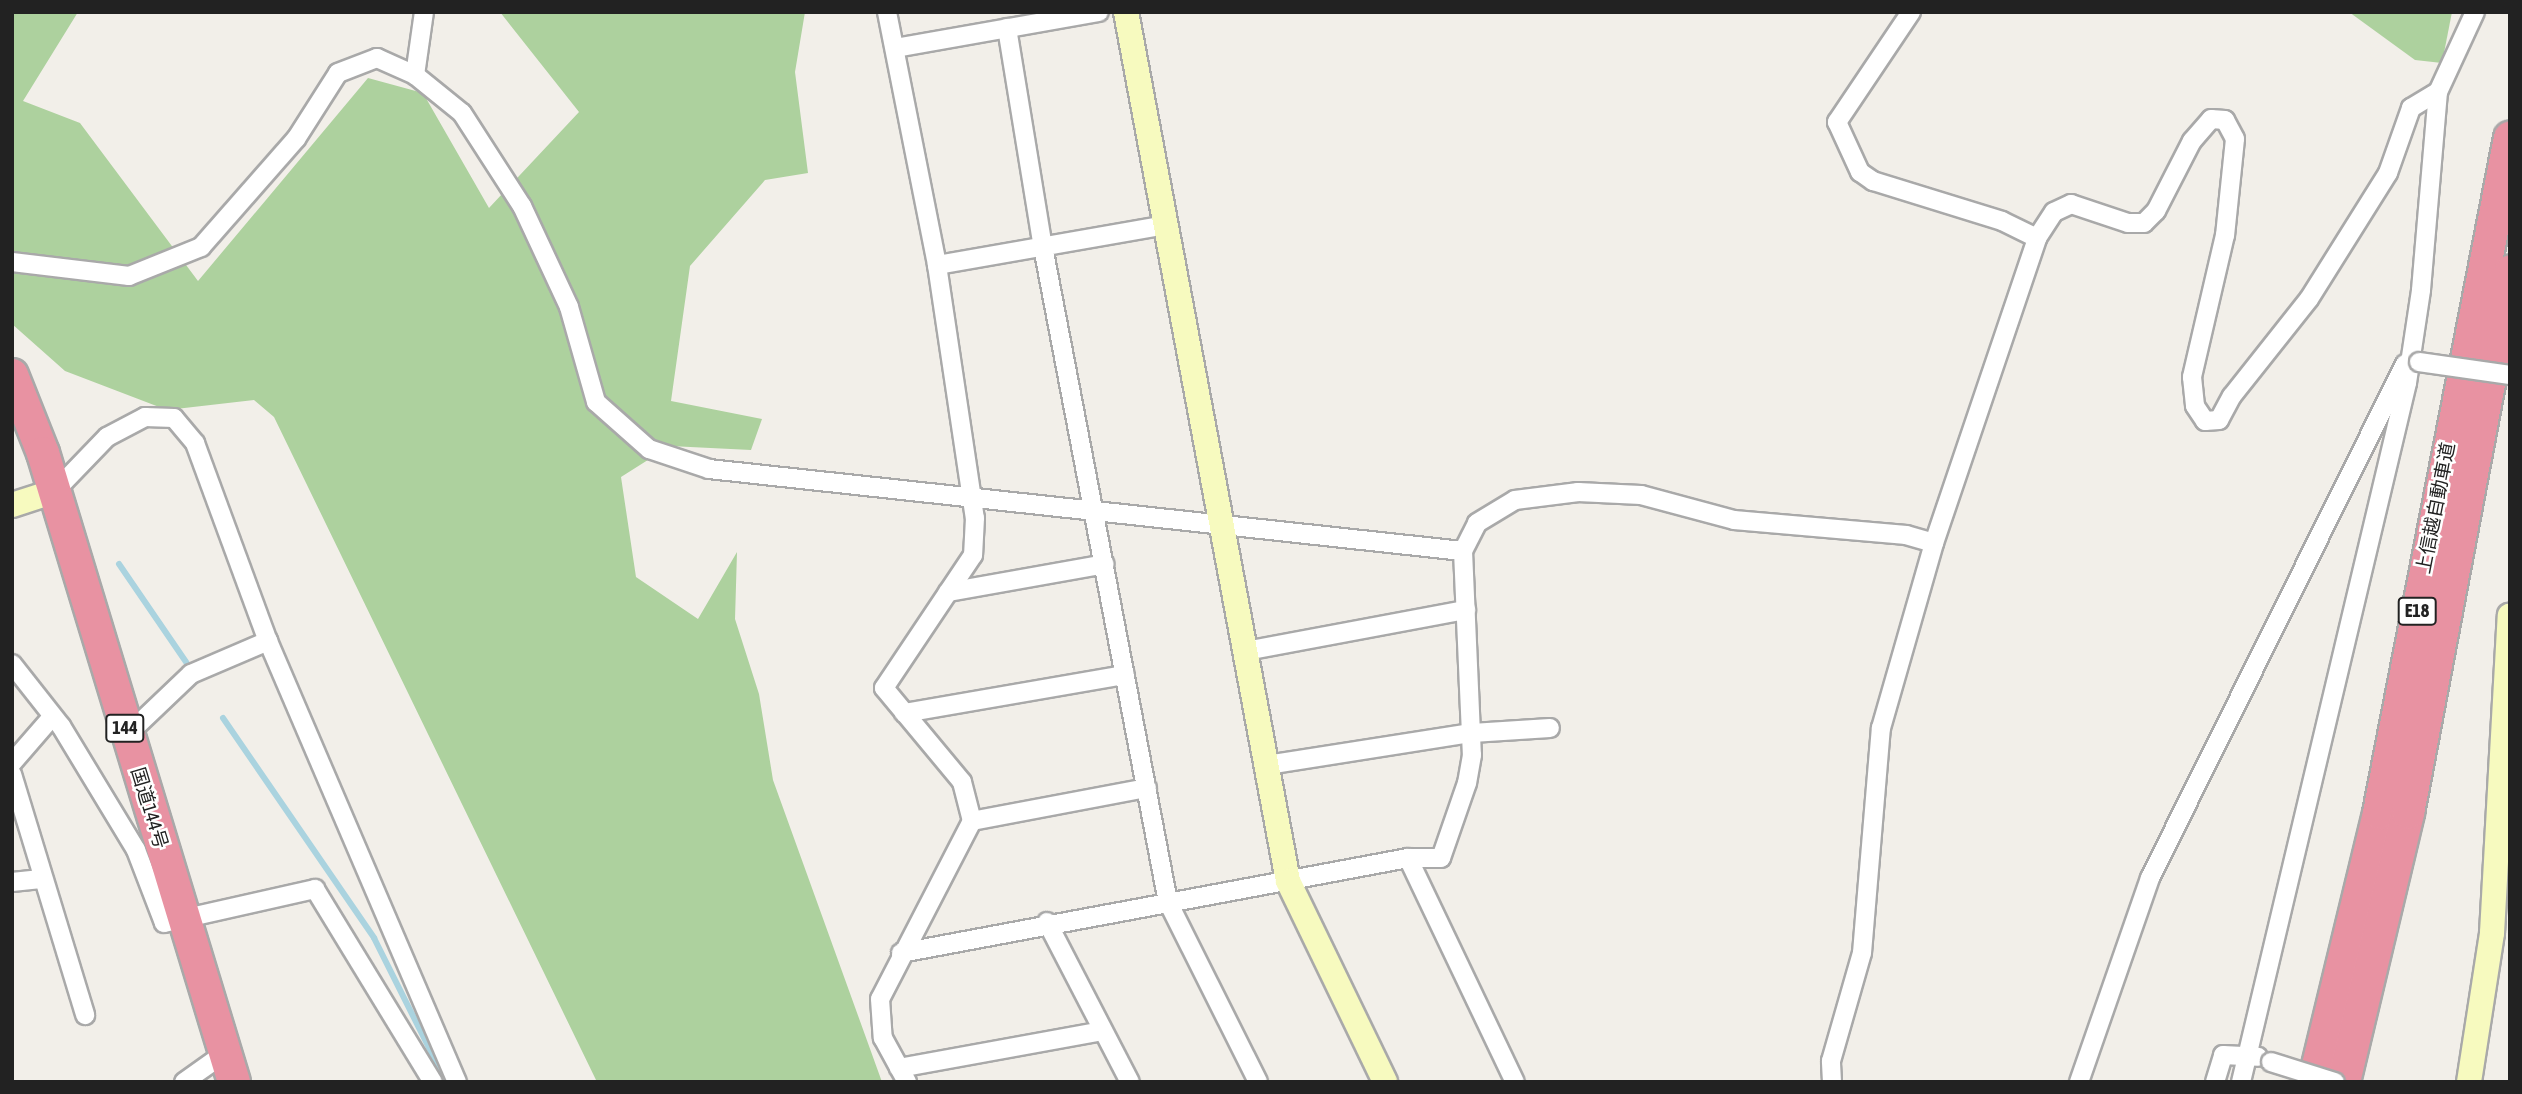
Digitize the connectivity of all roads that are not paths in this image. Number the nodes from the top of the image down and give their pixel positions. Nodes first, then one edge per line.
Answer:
1 (425, 12) edge
2 (887, 12) edge
3 (1099, 12) edge
4 (1126, 12) edge
5 (1911, 12) edge
6 (2475, 12) edge
7 (1007, 28) junction
8 (895, 48) junction
9 (415, 75) junction
10 (2438, 92) junction
11 (2510, 138) edge
12 (1167, 225) junction
13 (2037, 238) junction
14 (1043, 247) junction
15 (12, 262) edge
16 (937, 265) junction
17 (2510, 272) edge
18 (2414, 360) junction
19 (12, 375) edge
20 (2510, 375) edge
21 (55, 491) junction
22 (971, 498) junction
23 (13, 502) edge
24 (1094, 508) junction
25 (1224, 527) junction
26 (1934, 543) junction
27 (1463, 551) junction
28 (1105, 564) junction
29 (948, 592) junction
30 (1466, 610) junction
31 (2510, 617) edge
32 (268, 641) junction
33 (1246, 651) junction
34 (12, 664) edge
35 (1125, 675) junction
36 (904, 713) junction
37 (52, 717) junction
38 (1550, 728) dead end
39 (1472, 733) junction
40 (127, 735) junction
41 (12, 763) edge
42 (1267, 765) junction
43 (12, 774) edge
44 (1147, 788) junction
45 (2504, 809) edge
46 (972, 821) junction
47 (1408, 858) junction
48 (41, 879) junction
49 (1288, 881) junction
50 (12, 882) edge
51 (1168, 902) junction
52 (183, 920) junction
53 (1047, 922) junction
54 (901, 953) junction
55 (85, 1015) dead end
56 (1103, 1031) junction
57 (2249, 1054) junction
58 (229, 1067) edge
59 (903, 1075) edge
60 (184, 1082) edge
61 (433, 1082) edge
62 (457, 1082) edge
63 (1130, 1082) edge
64 (1258, 1082) edge
65 (1385, 1082) edge
66 (1515, 1082) edge
67 (1832, 1082) edge
68 (2079, 1082) edge
69 (2215, 1082) edge
70 (2241, 1082) edge
71 (2314, 1082) edge
72 (2335, 1082) edge
73 (2344, 1082) edge
74 (2469, 1082) edge

1 - 9 street
2 - 8 street
3 - 7 street
4 - 12 street
5 - 13 street
6 - 10 street
7 - 8 street
7 - 14 street
8 - 16 street
9 - 15 street
9 - 22 street
10 - 13 street
10 - 18 street
11 - 71 highway, 上信越自動車道 / E18
12 - 14 street
12 - 25 street
13 - 26 street
14 - 16 street
14 - 24 street
16 - 22 street
17 - 73 highway, 上信越自動車道 / E18
18 - 20 street, bridge
18 - 57 street
18 - 68 street
19 - 21 highway, 国道144号 / 144
21 - 23 street
21 - 32 street
21 - 40 highway, 国道144号 / 144
22 - 24 street
22 - 29 street
24 - 25 street
24 - 28 street
25 - 27 street
25 - 33 street
26 - 27 street
26 - 67 street
27 - 30 street
28 - 29 street
28 - 35 street
29 - 36 street
30 - 33 street
30 - 39 street
31 - 45 street
32 - 40 street
32 - 62 street
33 - 42 street
34 - 37 street
35 - 36 street
35 - 44 street
36 - 46 street
37 - 41 street
37 - 52 street
38 - 39 street
39 - 42 street
39 - 47 street
40 - 52 highway, 国道144号 / 144
42 - 49 street
43 - 48 street
44 - 46 street
44 - 51 street
45 - 74 street
46 - 54 street
47 - 49 street
47 - 66 street
48 - 50 street
48 - 55 street
49 - 51 street
49 - 65 street
51 - 53 street
51 - 64 street
52 - 58 highway, 国道144号 / 144
52 - 61 street
53 - 54 street
53 - 56 street
54 - 59 street
56 - 59 street
56 - 63 street
57 - 69 street
57 - 70 street
57 - 72 street, bridge
58 - 60 street

